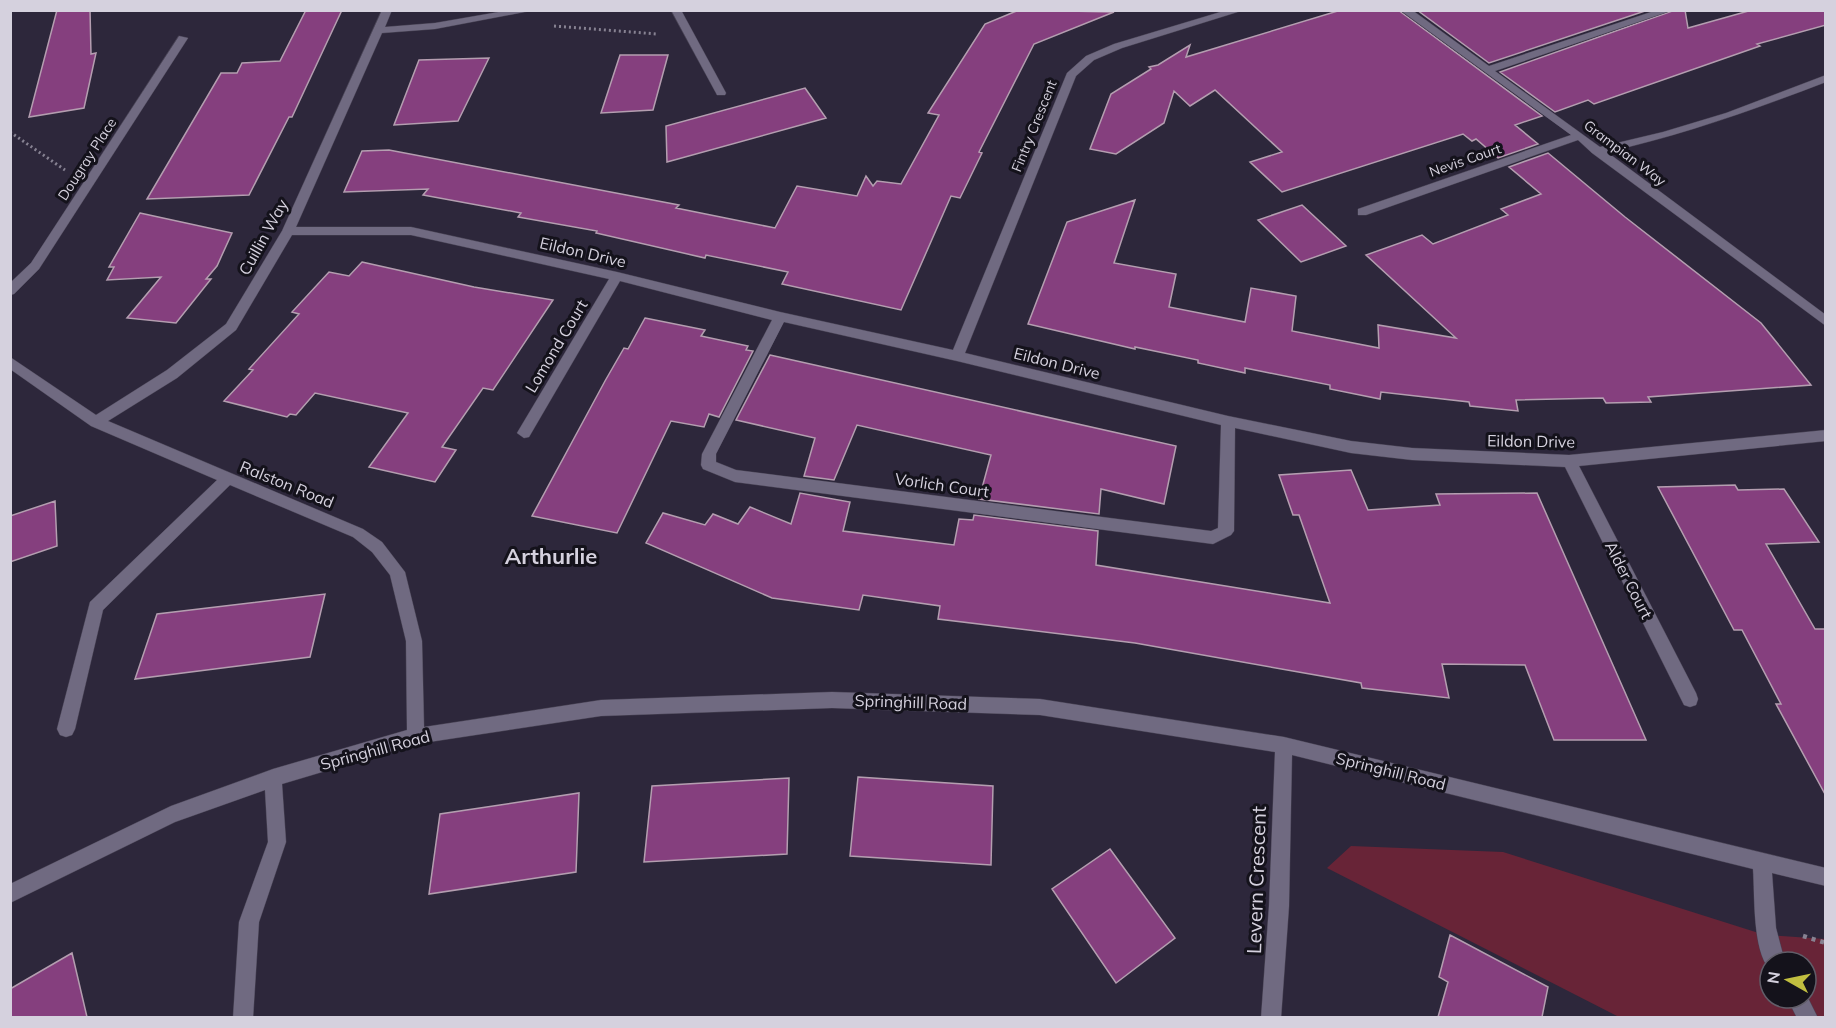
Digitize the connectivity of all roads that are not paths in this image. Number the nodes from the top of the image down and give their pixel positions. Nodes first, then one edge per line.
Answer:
1 (387, 10) edge
2 (530, 10) edge
3 (676, 10) edge
4 (1239, 10) edge
5 (1405, 10) edge
6 (1668, 10) edge
7 (379, 30) junction
8 (183, 38) dead end
9 (1487, 70) junction
10 (1826, 78) edge
11 (721, 93) dead end
12 (1579, 136) junction
13 (1596, 151) junction
14 (1362, 212) dead end
15 (288, 231) junction
16 (617, 276) junction
17 (10, 291) edge
18 (780, 317) junction
19 (1826, 322) edge
20 (957, 356) junction
21 (10, 362) edge
22 (1228, 421) junction
23 (96, 422) junction
24 (524, 433) dead end
25 (1826, 435) edge
26 (1569, 460) junction
27 (227, 479) junction
28 (1690, 699) dead end
29 (66, 729) dead end
30 (416, 736) junction
31 (1284, 745) junction
32 (273, 778) junction
33 (1762, 860) junction
34 (1826, 877) edge
35 (10, 894) edge
36 (1771, 950) edge
37 (243, 1017) edge
38 (1271, 1017) edge

1 - 7 street, Cuillin Way
2 - 7 street
3 - 11 street
4 - 20 street, Fintry Crescent
5 - 9 street, Grampian Way
6 - 9 street
7 - 15 street, Cuillin Way
8 - 17 street, Dougray Place
9 - 12 street, Grampian Way
10 - 13 street
12 - 13 street, Grampian Way
12 - 14 street, Nevis Court
13 - 19 street, Grampian Way
15 - 16 street, Eildon Drive
15 - 23 street, Cuillin Way
16 - 18 street, Eildon Drive
16 - 24 street, Lomond Court
18 - 20 street, Eildon Drive
18 - 22 street, Vorlich Court
20 - 22 street, Eildon Drive
21 - 23 street, Ralston Road
22 - 26 street, Eildon Drive
23 - 27 street, Ralston Road
25 - 26 street, Eildon Drive
26 - 28 street, Alder Court
27 - 29 street
27 - 30 street, Ralston Road
30 - 31 street, Springhill Road
30 - 32 street, Springhill Road
31 - 33 street, Springhill Road
31 - 38 street, Levern Crescent
32 - 35 street, Springhill Road
32 - 37 street
33 - 34 street, Springhill Road
33 - 36 street

